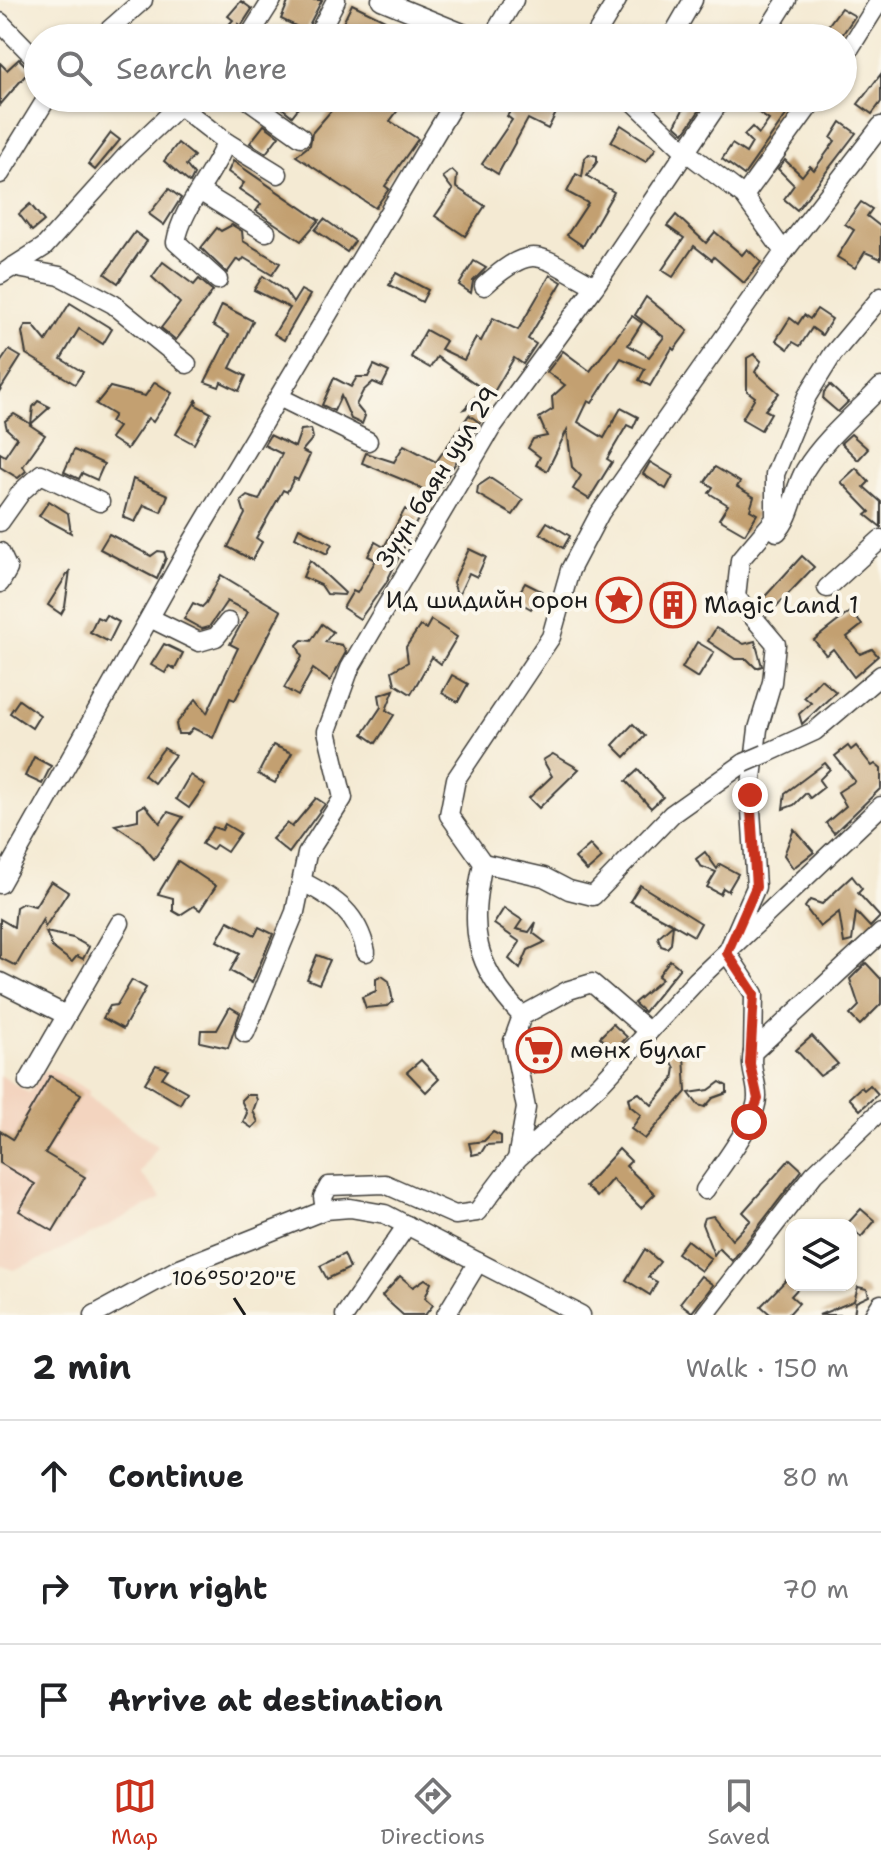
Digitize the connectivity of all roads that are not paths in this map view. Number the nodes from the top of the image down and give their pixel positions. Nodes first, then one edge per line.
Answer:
1 (143, 0) edge
2 (272, 0) edge
3 (336, 0) edge
4 (381, 0) edge
5 (514, 0) edge
6 (617, 0) edge
7 (693, 0) edge
8 (787, 0) edge
9 (880, 0) edge
10 (419, 6) edge
11 (0, 22) edge
12 (116, 24) edge
13 (257, 24) edge
14 (323, 24) edge
15 (450, 24) edge
16 (500, 24) edge
17 (602, 24) edge
18 (679, 24) edge
19 (772, 24) edge
20 (857, 37) edge
21 (24, 47) edge
22 (38, 112) edge
23 (172, 112) edge
24 (194, 112) edge
25 (266, 112) edge
26 (449, 112) edge
27 (644, 112) edge
28 (712, 112) edge
29 (805, 112) edge
30 (881, 126) edge
31 (301, 137) dead end
32 (226, 142) junction
33 (685, 151) junction
34 (0, 174) edge
35 (278, 174) dead end
36 (201, 192) junction
37 (744, 196) junction
38 (266, 232) dead end
39 (784, 252) junction
40 (6, 271) edge
41 (218, 280) dead end
42 (484, 286) dead end
43 (595, 286) junction
44 (877, 306) edge
45 (187, 364) dead end
46 (881, 387) edge
47 (279, 397) junction
48 (368, 441) dead end
49 (100, 502) dead end
50 (0, 522) edge
51 (881, 539) edge
52 (0, 552) edge
53 (0, 583) edge
54 (737, 588) junction
55 (827, 588) dead end
56 (150, 618) junction
57 (228, 622) dead end
58 (881, 675) edge
59 (881, 806) edge
60 (483, 863) junction
61 (303, 882) junction
62 (0, 884) edge
63 (120, 923) dead end
64 (881, 933) edge
65 (366, 952) dead end
66 (727, 953) junction
67 (0, 982) edge
68 (66, 1015) junction
69 (522, 1016) junction
70 (648, 1031) junction
71 (245, 1033) dead end
72 (753, 1052) junction
73 (28, 1082) dead end
74 (881, 1110) edge
75 (517, 1159) junction
76 (705, 1190) dead end
77 (325, 1210) junction
78 (407, 1225) junction
79 (478, 1262) junction
80 (881, 1304) edge
81 (94, 1315) edge
82 (345, 1315) edge
83 (446, 1315) edge
84 (581, 1315) edge
85 (705, 1315) edge
86 (874, 1315) edge

1 - 12 street
2 - 13 street
3 - 14 street
4 - 10 street
5 - 16 street
6 - 17 street
7 - 18 street
8 - 19 street
9 - 20 street
10 - 15 street
11 - 21 street
22 - 34 street
23 - 40 street
24 - 32 street
25 - 31 street
26 - 47 street
27 - 33 street
28 - 33 street, Зүүн баян уул 29
29 - 37 street
30 - 39 street
32 - 35 street
32 - 36 street
33 - 37 street
33 - 43 street, Зүүн баян уул 29
36 - 38 street
36 - 41 street
37 - 39 street
39 - 60 street
40 - 45 street
42 - 43 street
43 - 61 street, Зүүн баян уул 29
44 - 54 street
46 - 54 street
47 - 48 street
47 - 56 street
49 - 50 street
51 - 55 street
52 - 53 street
54 - 66 street
56 - 57 street
56 - 62 street
58 - 60 street, bridge
59 - 66 street
60 - 69 street
61 - 65 street
61 - 71 street, Зүүн баян уул 29
63 - 68 street
64 - 72 street
66 - 70 street
66 - 72 street
67 - 68 street
68 - 73 street
69 - 70 street
69 - 75 street
70 - 75 street
72 - 76 street
74 - 85 street
75 - 77 street
77 - 78 street
77 - 81 street
78 - 79 street
78 - 82 street
79 - 83 street
79 - 84 street
80 - 86 street

